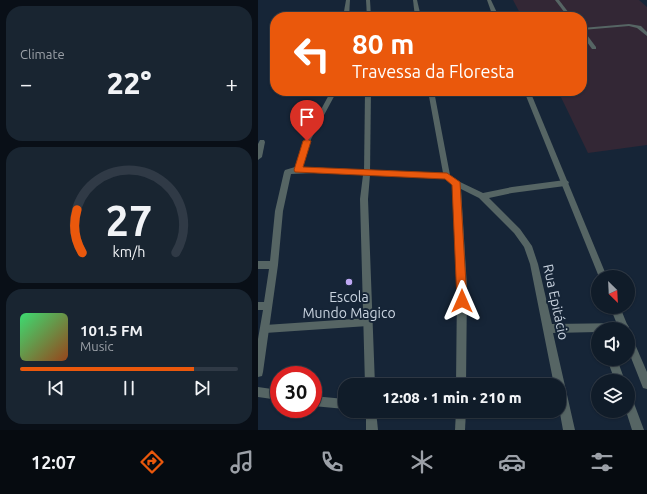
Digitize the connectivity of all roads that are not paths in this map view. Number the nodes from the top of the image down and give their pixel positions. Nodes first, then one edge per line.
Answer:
1 (348, 0) edge
2 (368, 0) edge
3 (415, 0) edge
4 (489, 0) edge
5 (557, 0) edge
6 (347, 12) edge
7 (369, 12) edge
8 (417, 12) edge
9 (494, 12) edge
10 (566, 12) edge
11 (587, 30) edge
12 (647, 35) edge
13 (587, 38) edge
14 (594, 48) dead end
15 (331, 96) edge
16 (368, 96) edge
17 (432, 96) edge
18 (528, 96) edge
19 (262, 142) dead end
20 (258, 158) edge
21 (298, 170) junction
22 (367, 173) junction
23 (447, 176) junction
24 (564, 183) junction
25 (457, 184) junction
26 (482, 196) junction
27 (258, 265) edge
28 (274, 265) junction
29 (600, 270) edge
30 (258, 306) edge
31 (268, 306) junction
32 (368, 322) junction
33 (591, 328) edge
34 (265, 329) junction
35 (548, 329) junction
36 (635, 355) edge
37 (258, 372) edge
38 (370, 378) edge
39 (461, 378) edge
40 (647, 384) edge
41 (258, 392) edge
42 (270, 394) edge
43 (322, 402) edge
44 (338, 403) edge
45 (371, 418) edge
46 (461, 418) edge
47 (634, 418) edge
48 (460, 428) dead end
49 (372, 430) edge
50 (569, 430) edge
51 (638, 430) edge

1 - 6 street
2 - 7 lane
3 - 8 street
4 - 9 street
5 - 10 lane
11 - 12 lane
13 - 14 lane
15 - 21 street
16 - 22 lane
17 - 23 street
18 - 24 street
19 - 20 street
21 - 22 street
21 - 28 street
22 - 23 street
22 - 32 street
23 - 25 street, Rua Epitácio
24 - 26 street
24 - 29 street
25 - 26 street, Rua Epitácio
25 - 39 street
26 - 35 street, Rua Epitácio
27 - 28 street
28 - 31 street
30 - 31 street
31 - 34 street
32 - 34 lane
32 - 38 street
33 - 35 street
34 - 37 street
35 - 50 street, Rua Epitácio
36 - 40 street
41 - 42 street
43 - 44 street
45 - 49 street
46 - 48 street
47 - 51 street

